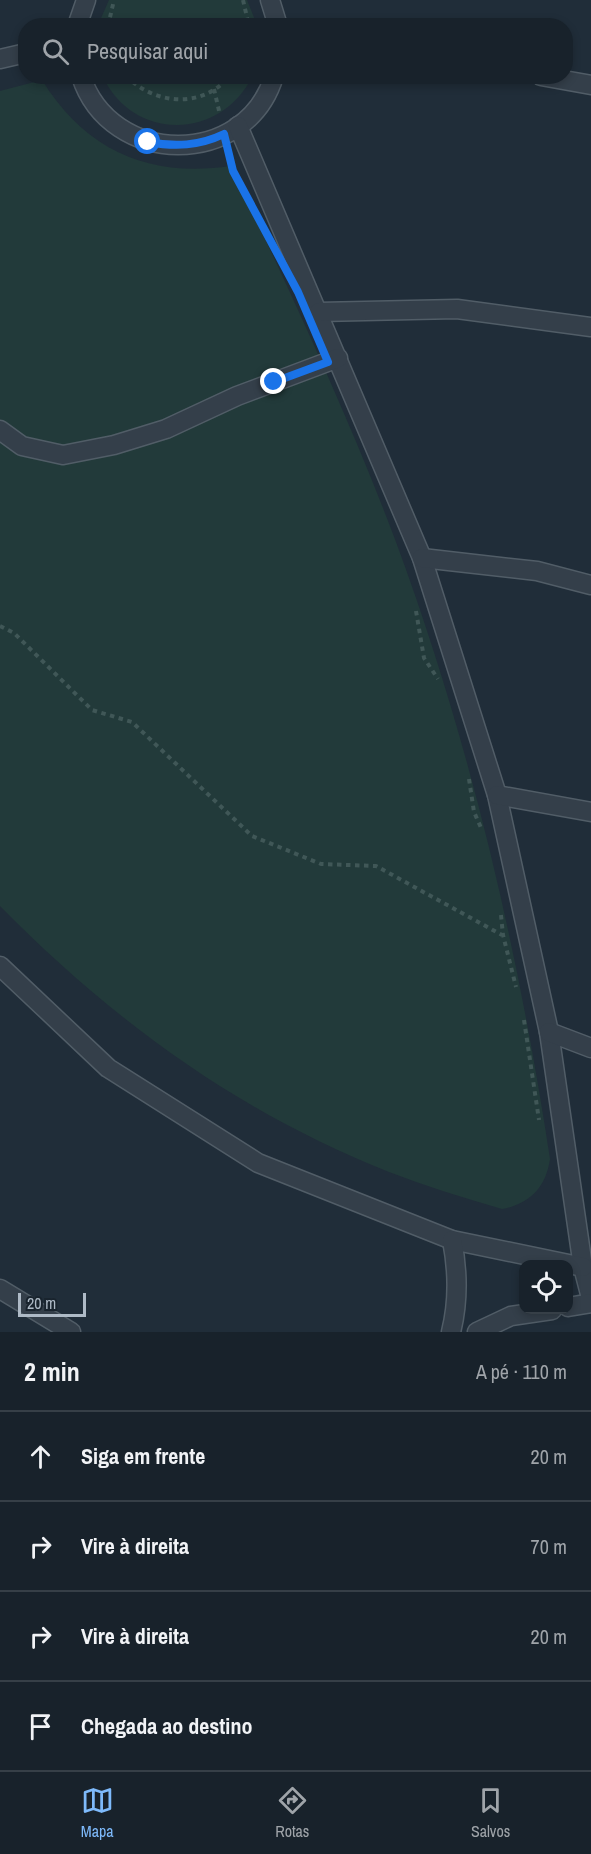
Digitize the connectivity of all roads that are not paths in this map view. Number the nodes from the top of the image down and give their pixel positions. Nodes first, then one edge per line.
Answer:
1 (86, 0) edge
2 (270, 0) edge
3 (80, 18) edge
4 (276, 18) edge
5 (18, 55) edge
6 (0, 59) edge
7 (573, 82) edge
8 (84, 84) edge
9 (270, 84) edge
10 (591, 86) edge
11 (231, 130) junction
12 (319, 312) junction
13 (591, 327) edge
14 (338, 358) junction
15 (0, 430) edge
16 (422, 558) junction
17 (591, 585) edge
18 (497, 795) junction
19 (591, 812) edge
20 (0, 966) edge
21 (549, 1032) junction
22 (591, 1048) edge
23 (452, 1240) junction
24 (583, 1267) junction
25 (0, 1289) edge
26 (591, 1298) edge
27 (591, 1303) edge
28 (573, 1306) edge
29 (525, 1314) edge
30 (71, 1332) edge
31 (451, 1332) edge
32 (477, 1332) edge

1 - 3 street
2 - 4 street
5 - 6 street
7 - 10 street
8 - 11 street
9 - 11 street
11 - 12 street
12 - 13 street
12 - 14 street
14 - 15 street
14 - 16 street
16 - 17 street
16 - 18 street
18 - 19 street
18 - 21 street
20 - 23 street
21 - 22 street
21 - 24 street
23 - 24 street
23 - 31 street
24 - 26 street
25 - 30 street
27 - 28 street
29 - 32 street

